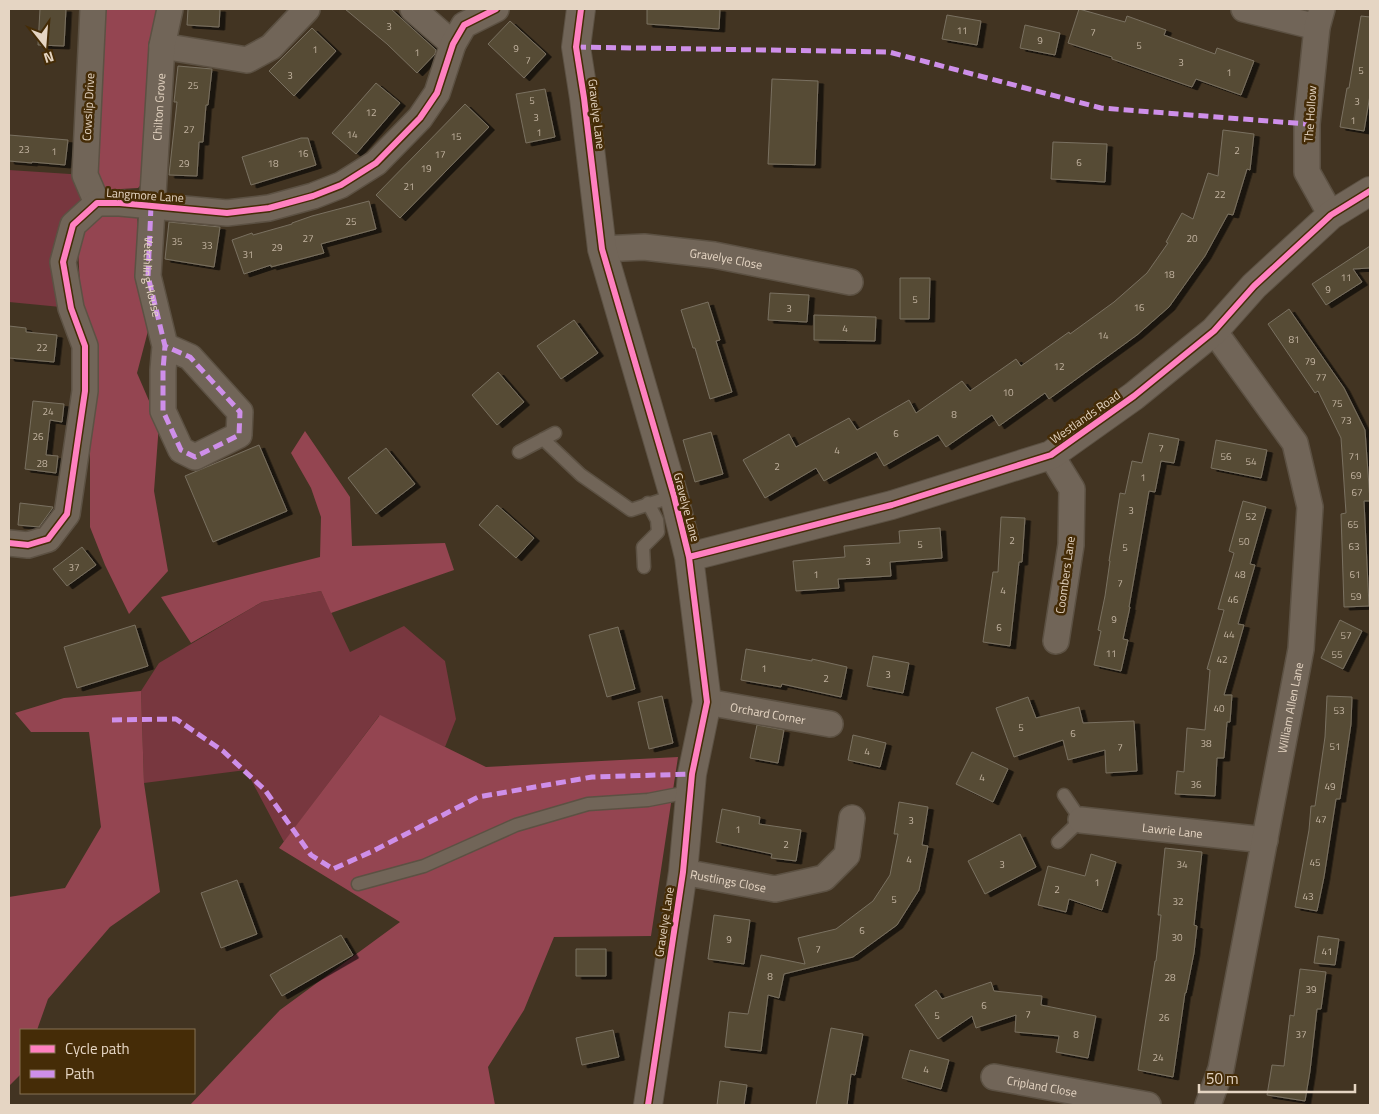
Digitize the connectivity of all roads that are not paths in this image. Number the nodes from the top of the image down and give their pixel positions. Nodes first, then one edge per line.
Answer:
1 (93, 9) edge
2 (170, 9) edge
3 (307, 9) edge
4 (413, 9) edge
5 (496, 9) edge
6 (580, 9) edge
7 (1244, 9) edge
8 (1319, 18) edge
9 (453, 44) junction
10 (162, 46) junction
11 (1370, 191) edge
12 (97, 203) junction
13 (151, 206) junction
14 (1331, 215) junction
15 (602, 249) junction
16 (850, 282) dead end
17 (1214, 330) junction
18 (165, 346) dead end
19 (555, 433) dead end
20 (543, 439) junction
21 (519, 452) dead end
22 (1051, 454) junction
23 (661, 499) junction
24 (9, 543) edge
25 (689, 557) junction
26 (644, 567) dead end
27 (1056, 641) dead end
28 (707, 702) junction
29 (830, 724) dead end
30 (689, 792) junction
31 (1064, 795) dead end
32 (852, 818) dead end
33 (1081, 820) junction
34 (1265, 840) junction
35 (1058, 842) dead end
36 (683, 872) junction
37 (358, 884) dead end
38 (994, 1077) dead end
39 (648, 1105) edge
40 (1148, 1105) edge
41 (1208, 1105) edge

1 - 12 street, Cowslip Drive
2 - 10 street, Chilton Grove
3 - 10 street
4 - 9 street
5 - 9 street, Langmore Lane
6 - 15 street, Gravelye Lane
7 - 8 street
8 - 14 street, The Hollow
9 - 13 street, Langmore Lane
10 - 13 street, Chilton Grove
11 - 14 street, Westlands Road
12 - 13 street, Langmore Lane
12 - 24 street, Langmore Lane
13 - 18 street, Vetchling House
14 - 17 street, Westlands Road
15 - 16 street, Gravelye Close
15 - 23 street, Gravelye Lane
17 - 22 street, Westlands Road
17 - 34 street, William Allen Lane
19 - 20 lane
20 - 21 lane
20 - 23 lane
22 - 25 street, Westlands Road
22 - 27 street, Coombers Lane
23 - 25 street, Gravelye Lane
23 - 26 lane
25 - 28 street, Gravelye Lane
28 - 29 street, Orchard Corner
28 - 30 street, Gravelye Lane
30 - 36 street, Gravelye Lane
30 - 37 lane
31 - 33 lane
32 - 36 street, Rustlings Close
33 - 34 street, Lawrie Lane
33 - 35 lane
34 - 41 street, William Allen Lane
36 - 39 street, Gravelye Lane
38 - 40 street, Cripland Close

